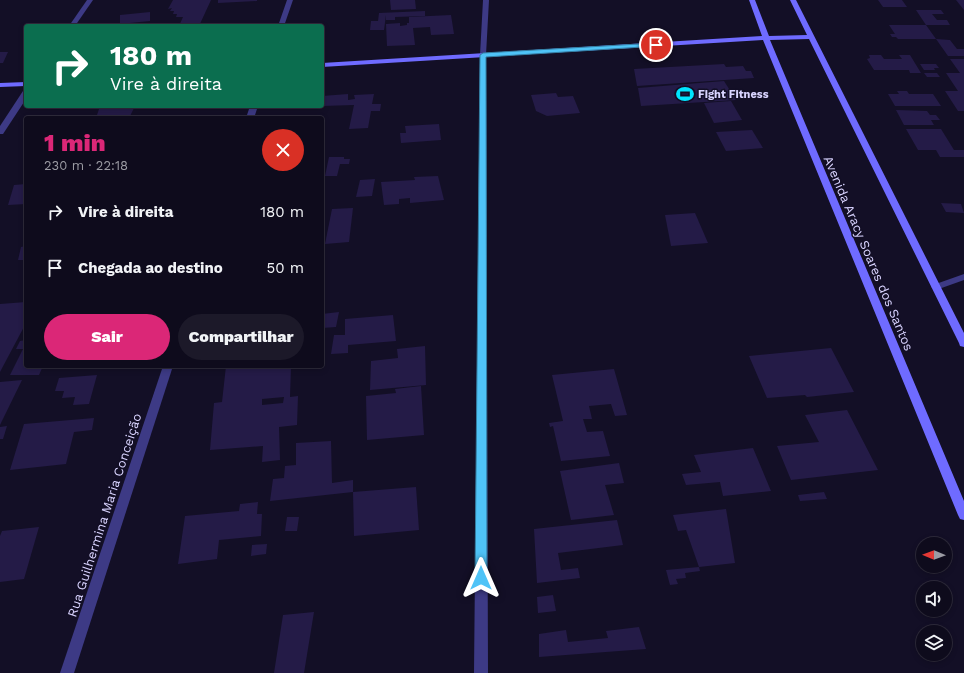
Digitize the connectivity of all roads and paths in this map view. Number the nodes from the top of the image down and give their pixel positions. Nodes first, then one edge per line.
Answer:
1 (90, 0) edge
2 (290, 0) edge
3 (486, 0) edge
4 (752, 0) edge
5 (793, 0) edge
6 (73, 24) edge
7 (282, 24) edge
8 (811, 37) junction
9 (766, 38) junction
10 (483, 55) junction
11 (324, 65) edge
12 (24, 84) edge
13 (0, 85) edge
14 (24, 96) edge
15 (0, 132) edge
16 (964, 277) edge
17 (936, 287) junction
18 (964, 343) edge
19 (167, 368) edge
20 (964, 515) edge
21 (67, 673) edge
22 (481, 673) edge

1 - 6 street
2 - 7 street
3 - 10 street
4 - 9 main road, Avenida Aracy Soares dos Santos
5 - 8 main road
8 - 9 main road
8 - 17 main road
9 - 10 main road
9 - 20 main road, Avenida Aracy Soares dos Santos
10 - 11 main road
10 - 22 street
12 - 13 main road
14 - 15 street
16 - 17 street
17 - 18 main road
19 - 21 street, Rua Guilhermina Maria Conceição

